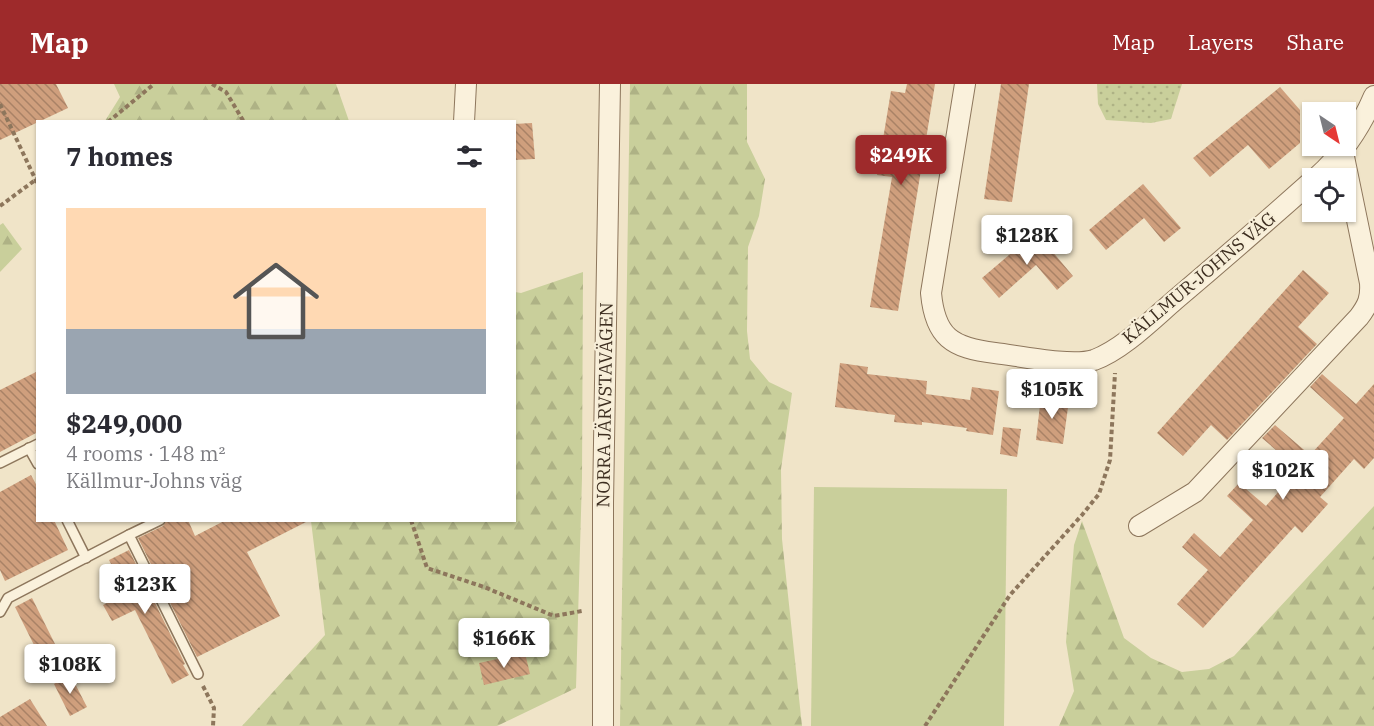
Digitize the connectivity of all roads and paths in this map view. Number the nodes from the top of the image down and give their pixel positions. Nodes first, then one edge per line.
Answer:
1 (154, 84) edge
2 (212, 84) edge
3 (466, 84) edge
4 (610, 84) edge
5 (964, 84) edge
6 (1374, 96) edge
7 (0, 104) edge
8 (110, 120) edge
9 (243, 120) edge
10 (464, 120) edge
11 (1356, 132) edge
12 (1339, 156) edge
13 (1344, 156) edge
14 (1326, 168) edge
15 (36, 179) edge
16 (1302, 190) edge
17 (0, 206) edge
18 (1116, 348) junction
19 (33, 446) edge
20 (0, 463) edge
21 (68, 522) edge
22 (156, 522) edge
23 (412, 522) edge
24 (1139, 526) dead end
25 (129, 535) junction
26 (86, 558) junction
27 (604, 606) junction
28 (0, 612) edge
29 (198, 674) joint
30 (213, 726) edge
31 (603, 726) edge
32 (925, 726) edge

1 - 8 path
2 - 9 path
3 - 10 street
4 - 27 street, NORRA JÄRVSTAVÄGEN
5 - 18 street, KÄLLMUR-JOHNS VÄG
6 - 11 street, KÄLLMUR-JOHNS VÄG
7 - 15 path
12 - 14 street, KÄLLMUR-JOHNS VÄG
13 - 24 street
15 - 17 path
16 - 18 street, KÄLLMUR-JOHNS VÄG
18 - 32 path
19 - 20 lane
21 - 26 lane
22 - 25 lane
23 - 27 path
25 - 26 lane
25 - 29 lane
26 - 28 lane
27 - 31 street, NORRA JÄRVSTAVÄGEN
29 - 30 path

